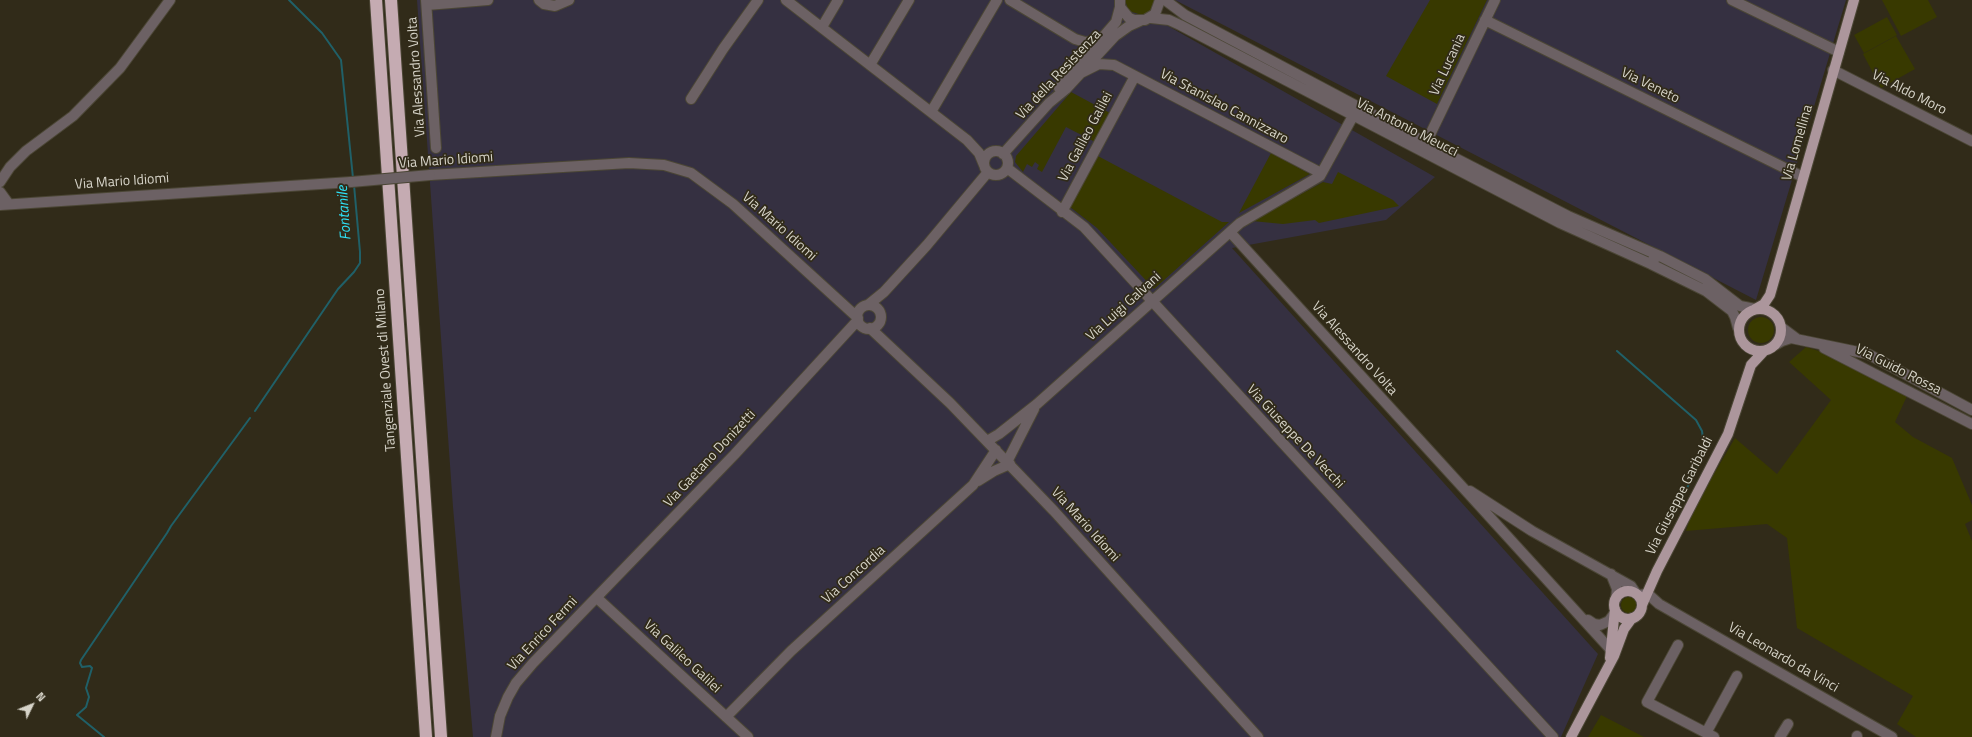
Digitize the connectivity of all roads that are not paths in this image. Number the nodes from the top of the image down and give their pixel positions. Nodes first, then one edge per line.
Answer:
1 (170, 0) edge
2 (376, 0) edge
3 (391, 0) edge
4 (488, 0) edge
5 (539, 0) edge
6 (569, 0) edge
7 (758, 0) edge
8 (786, 0) edge
9 (838, 0) edge
10 (909, 0) edge
11 (997, 0) edge
12 (1010, 0) edge
13 (1160, 0) edge
14 (1164, 0) edge
15 (1494, 0) edge
16 (1854, 0) edge
17 (1735, 1) edge
18 (426, 2) edge
19 (1120, 3) edge
20 (1151, 18) junction
21 (1485, 20) junction
22 (1140, 21) junction
23 (822, 28) junction
24 (1075, 39) junction
25 (1103, 43) junction
26 (1839, 52) junction
27 (1082, 61) junction
28 (870, 65) junction
29 (1114, 65) junction
30 (1833, 70) junction
31 (1081, 73) junction
32 (1135, 76) junction
33 (691, 99) dead end
34 (1049, 103) junction
35 (931, 112) junction
36 (1353, 116) junction
37 (967, 140) junction
38 (1972, 141) edge
39 (1426, 143) junction
40 (436, 148) dead end
41 (999, 153) junction
42 (986, 168) junction
43 (1007, 168) junction
44 (1321, 173) junction
45 (1803, 177) junction
46 (0, 182) edge
47 (0, 192) edge
48 (4, 204) edge
49 (1062, 212) junction
50 (1230, 232) junction
51 (1660, 256) junction
52 (1652, 264) junction
53 (884, 292) junction
54 (1770, 294) junction
55 (1151, 301) junction
56 (844, 304) junction
57 (865, 306) junction
58 (1755, 309) junction
59 (880, 312) junction
60 (1775, 316) junction
61 (866, 324) junction
62 (1781, 327) junction
63 (1738, 328) junction
64 (1797, 339) junction
65 (1811, 342) junction
66 (1775, 345) junction
67 (1745, 346) junction
68 (1764, 351) junction
69 (1751, 365) junction
70 (1037, 404) junction
71 (1972, 410) edge
72 (1972, 424) edge
73 (987, 441) junction
74 (996, 450) junction
75 (1008, 463) junction
76 (1458, 484) junction
77 (973, 485) junction
78 (1611, 574) junction
79 (597, 598) junction
80 (1640, 598) junction
81 (1615, 608) junction
82 (1582, 616) junction
83 (1632, 618) junction
84 (1678, 645) dead end
85 (1611, 650) junction
86 (1608, 665) junction
87 (1737, 676) dead end
88 (726, 717) junction
89 (1788, 724) dead end
90 (1710, 735) edge
91 (426, 737) edge
92 (441, 737) edge
93 (496, 737) edge
94 (748, 737) edge
95 (1258, 737) edge
96 (1553, 737) edge
97 (1571, 737) edge
98 (1780, 737) edge
99 (1892, 737) edge

1 - 46 street
2 - 91 highway, Tangenziale Ovest di Milano
3 - 92 highway
4 - 18 street, Via Alessandro Volta
5 - 6 street
7 - 33 street
8 - 23 street
9 - 23 street
10 - 28 street
11 - 35 street
12 - 24 street
13 - 20 street
14 - 39 street, Via Antonio Meucci
15 - 21 street, Via Lucania
16 - 26 main road, Via Lomellina
17 - 26 street
18 - 40 street, Via Alessandro Volta
19 - 22 street
19 - 25 street
20 - 22 street, Via della Resistenza
20 - 36 street, Via Antonio Meucci
21 - 39 street, Via Lucania
21 - 45 street, Via Veneto
22 - 25 street, Via della Resistenza
23 - 28 street
24 - 25 street
24 - 27 street
25 - 27 street
25 - 29 street
25 - 31 street, Via della Resistenza
26 - 30 main road, Via Lomellina
27 - 34 street
28 - 35 street
29 - 31 street
29 - 32 street, Via Stanislao Cannizzaro
30 - 38 street, Via Aldo Moro
30 - 45 main road, Via Lomellina
31 - 34 street, Via della Resistenza
32 - 44 street, Via Stanislao Cannizzaro
32 - 49 street, Via Galileo Galilei
34 - 41 street, Via della Resistenza
35 - 37 street
36 - 44 street
36 - 52 street, Via Antonio Meucci
37 - 41 street
37 - 42 street
39 - 51 street, Via Antonio Meucci
41 - 42 street
41 - 43 street
42 - 43 street
42 - 53 street
43 - 49 street, Via Giuseppe De Vecchi
44 - 50 street, Via Luigi Galvani
45 - 54 main road, Via Lomellina
47 - 48 street
48 - 56 street, Via Mario Idiomi, bridge
49 - 55 street, Via Giuseppe De Vecchi
50 - 55 street, Via Luigi Galvani
50 - 76 street, Via Alessandro Volta
51 - 52 street
51 - 58 street, Via Antonio Meucci
52 - 63 street, Via Antonio Meucci
53 - 57 street
53 - 59 street
54 - 58 main road, Via Lomellina
54 - 60 main road, Via Lomellina
55 - 70 street, Via Luigi Galvani
55 - 96 street, Via Giuseppe De Vecchi
56 - 57 street
56 - 61 street, Via Mario Idiomi
57 - 59 street
57 - 61 street
58 - 60 main road
58 - 63 main road
59 - 61 street
60 - 62 main road
61 - 73 street, Via Mario Idiomi
61 - 79 street, Via Gaetano Donizetti
62 - 64 street, Via Guido Rossa
62 - 66 main road
63 - 67 main road
64 - 65 street, Via Guido Rossa
64 - 66 street, Via Guido Rossa
65 - 71 street, Via Guido Rossa
65 - 72 street, Via Guido Rossa
66 - 68 main road
67 - 68 main road
67 - 69 main road
68 - 69 main road
69 - 80 main road, Via Giuseppe Garibaldi
70 - 73 street, Via Luigi Galvani
70 - 75 street, Via Luigi Galvani
73 - 74 street, Via Mario Idiomi
74 - 75 street, Via Mario Idiomi
74 - 77 street, Via Concordia
75 - 77 street
75 - 95 street, Via Mario Idiomi
76 - 78 street, Via Alessandro Volta
76 - 82 street, Via Alessandro Volta
77 - 88 street, Via Concordia
78 - 80 street, Via Alessandro Volta
78 - 81 street
79 - 88 street, Via Galileo Galilei
79 - 93 street, Via Enrico Fermi
80 - 81 main road
80 - 83 main road
80 - 99 street, Via Leonardo da Vinci
81 - 82 street, Via Alessandro Volta
81 - 83 main road
81 - 85 main road
82 - 85 street, Via Alessandro Volta
83 - 86 main road
84 - 90 street
85 - 86 main road
86 - 97 main road
87 - 90 street
88 - 94 street, Via Galileo Galilei
89 - 98 street

